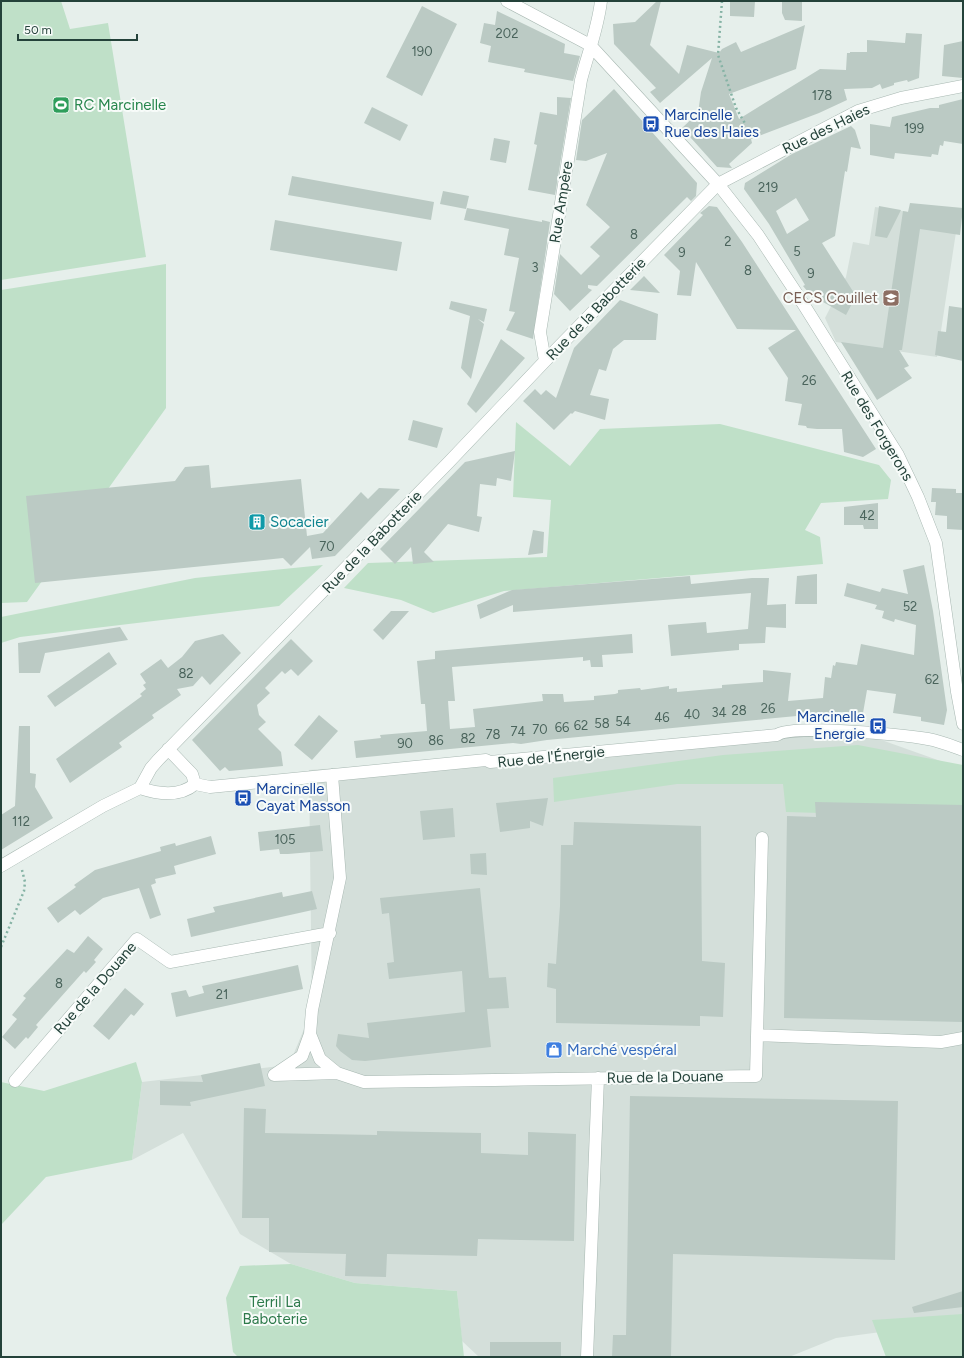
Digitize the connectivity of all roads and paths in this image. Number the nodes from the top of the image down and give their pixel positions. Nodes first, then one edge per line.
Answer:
1 (507, 1) edge
2 (601, 1) edge
3 (722, 1) edge
4 (590, 44) junction
5 (963, 86) edge
6 (746, 125) dead end
7 (718, 184) junction
8 (545, 361) junction
9 (963, 724) edge
10 (168, 749) junction
11 (963, 750) edge
12 (332, 775) junction
13 (195, 784) junction
14 (140, 788) junction
15 (762, 838) dead end
16 (16, 857) junction
17 (1, 866) edge
18 (330, 932) junction
19 (1, 946) edge
20 (310, 1034) junction
21 (757, 1035) junction
22 (963, 1038) edge
23 (337, 1073) junction
24 (598, 1078) junction
25 (15, 1081) dead end
26 (587, 1357) edge

1 - 4 street
2 - 4 street, Rue Ampère
3 - 6 path
4 - 7 street, Rue des Forgerons
4 - 8 street, Rue Ampère
5 - 7 street, Rue des Haies
7 - 8 street, Rue de la Babotterie
7 - 9 street, Rue des Forgerons
8 - 10 street, Rue de la Babotterie
10 - 13 street
10 - 14 street, Rue de la Babotterie
11 - 12 street, Rue de l'Énergie
12 - 13 street, Rue de l'Énergie
12 - 18 street, Rue de la Douane
13 - 14 street, Rue de l'Énergie
14 - 16 street
15 - 21 street, Rue de la Douane
16 - 17 street
16 - 19 path
18 - 20 street, Rue de la Douane
18 - 25 street, Rue de la Douane
20 - 23 street, Rue de la Douane
20 - 23 street, Rue de la Douane
21 - 22 street
21 - 24 street, Rue de la Douane
23 - 24 street, Rue de la Douane
24 - 26 street

